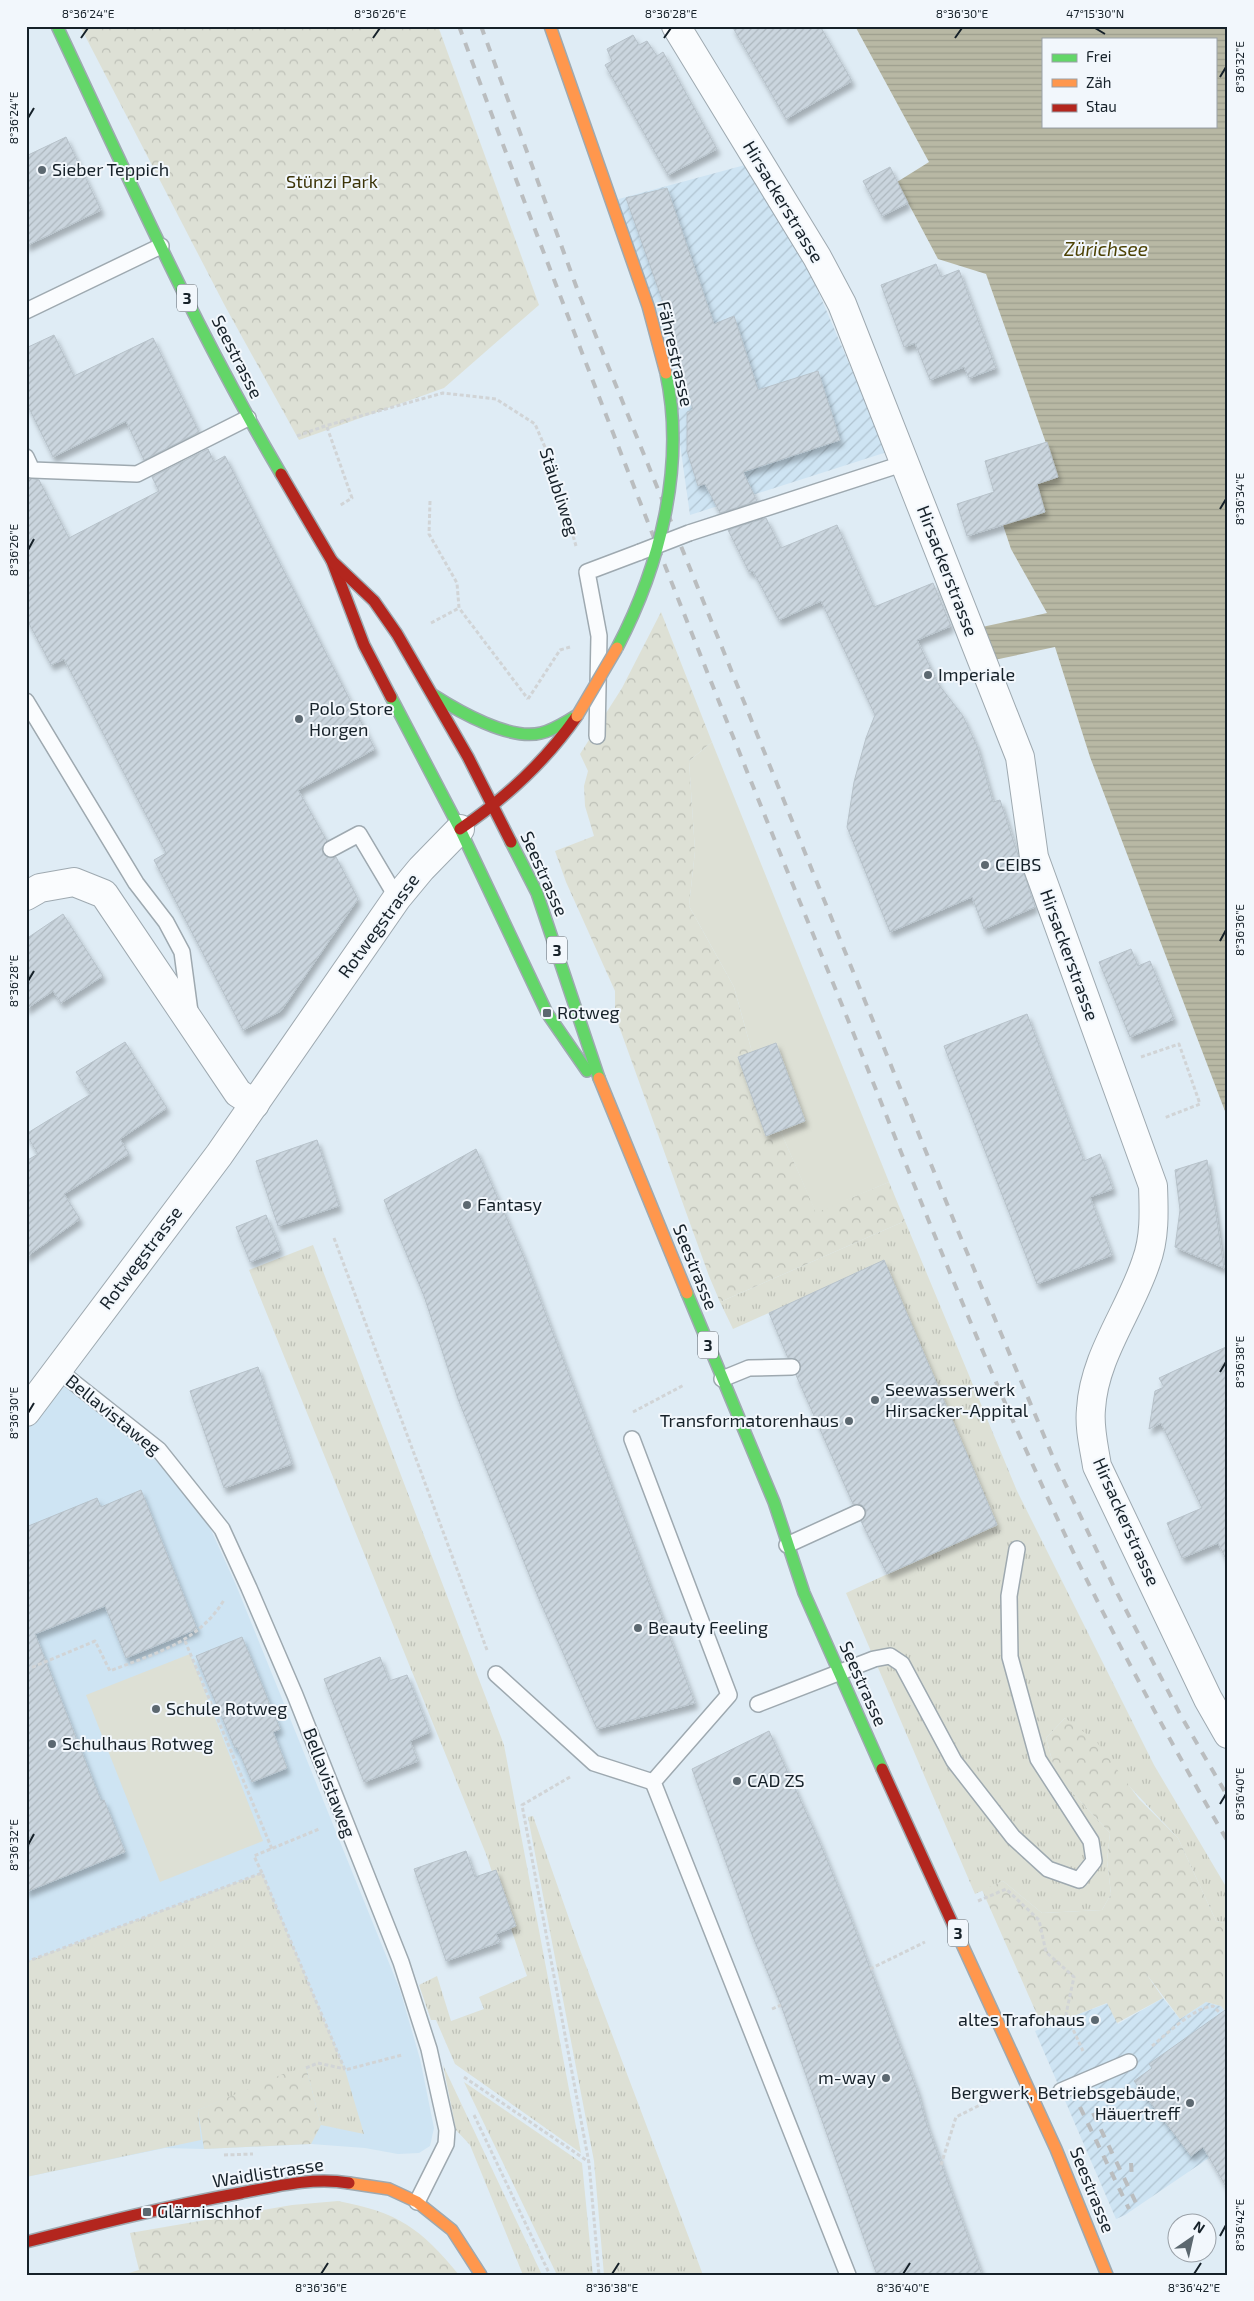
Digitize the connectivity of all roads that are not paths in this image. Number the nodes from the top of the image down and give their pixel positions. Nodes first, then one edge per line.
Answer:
1 (57, 26) edge
2 (550, 26) edge
3 (676, 26) edge
4 (161, 246) junction
5 (26, 311) edge
6 (248, 418) junction
7 (26, 457) edge
8 (905, 463) junction
9 (332, 561) junction
10 (433, 695) junction
11 (26, 701) edge
12 (577, 716) junction
13 (597, 736) dead end
14 (494, 806) junction
15 (460, 829) junction
16 (332, 849) dead end
17 (26, 896) edge
18 (397, 898) junction
19 (192, 1024) junction
20 (606, 1099) junction
21 (255, 1104) junction
22 (792, 1367) dead end
23 (58, 1370) junction
24 (722, 1379) junction
25 (26, 1412) edge
26 (632, 1439) dead end
27 (857, 1513) dead end
28 (787, 1545) junction
29 (1017, 1549) dead end
30 (496, 1674) road end
31 (838, 1674) junction
32 (758, 1704) dead end
33 (1228, 1734) edge
34 (653, 1782) junction
35 (1129, 2062) dead end
36 (1061, 2091) dead end
37 (417, 2202) junction
38 (26, 2242) edge
39 (481, 2275) edge
40 (848, 2275) edge
41 (1107, 2275) edge

1 - 4 main road, Seestrasse / 3
2 - 12 main road, Fährestrasse, bridge
3 - 8 street, Hirsackerstrasse
4 - 5 lane
4 - 6 main road, Seestrasse / 3
6 - 7 lane
6 - 9 main road, Seestrasse / 3
8 - 13 lane, bridge
8 - 33 street, Hirsackerstrasse
9 - 10 main road, Seestrasse / 3
9 - 15 main road, Seestrasse / 3
10 - 12 main road
10 - 14 main road, Seestrasse / 3
11 - 19 lane
12 - 14 main road, Fährestrasse
14 - 15 main road
14 - 20 main road, Seestrasse / 3
15 - 18 street, Rotwegstrasse
15 - 20 main road, Seestrasse / 3
16 - 18 lane
17 - 19 street
18 - 21 street, Rotwegstrasse
19 - 21 street
20 - 24 main road, Seestrasse / 3
21 - 23 street, Rotwegstrasse
22 - 24 lane
23 - 25 street, Rotwegstrasse
23 - 37 lane, Bellavistaweg
24 - 28 main road, Seestrasse / 3
26 - 34 lane
27 - 28 lane
28 - 31 main road, Seestrasse / 3
29 - 31 lane
30 - 34 lane
31 - 32 lane
31 - 41 main road, Seestrasse / 3
34 - 40 lane
35 - 36 lane
37 - 38 main road, Waidlistrasse
37 - 39 main road, Waidlistrasse

